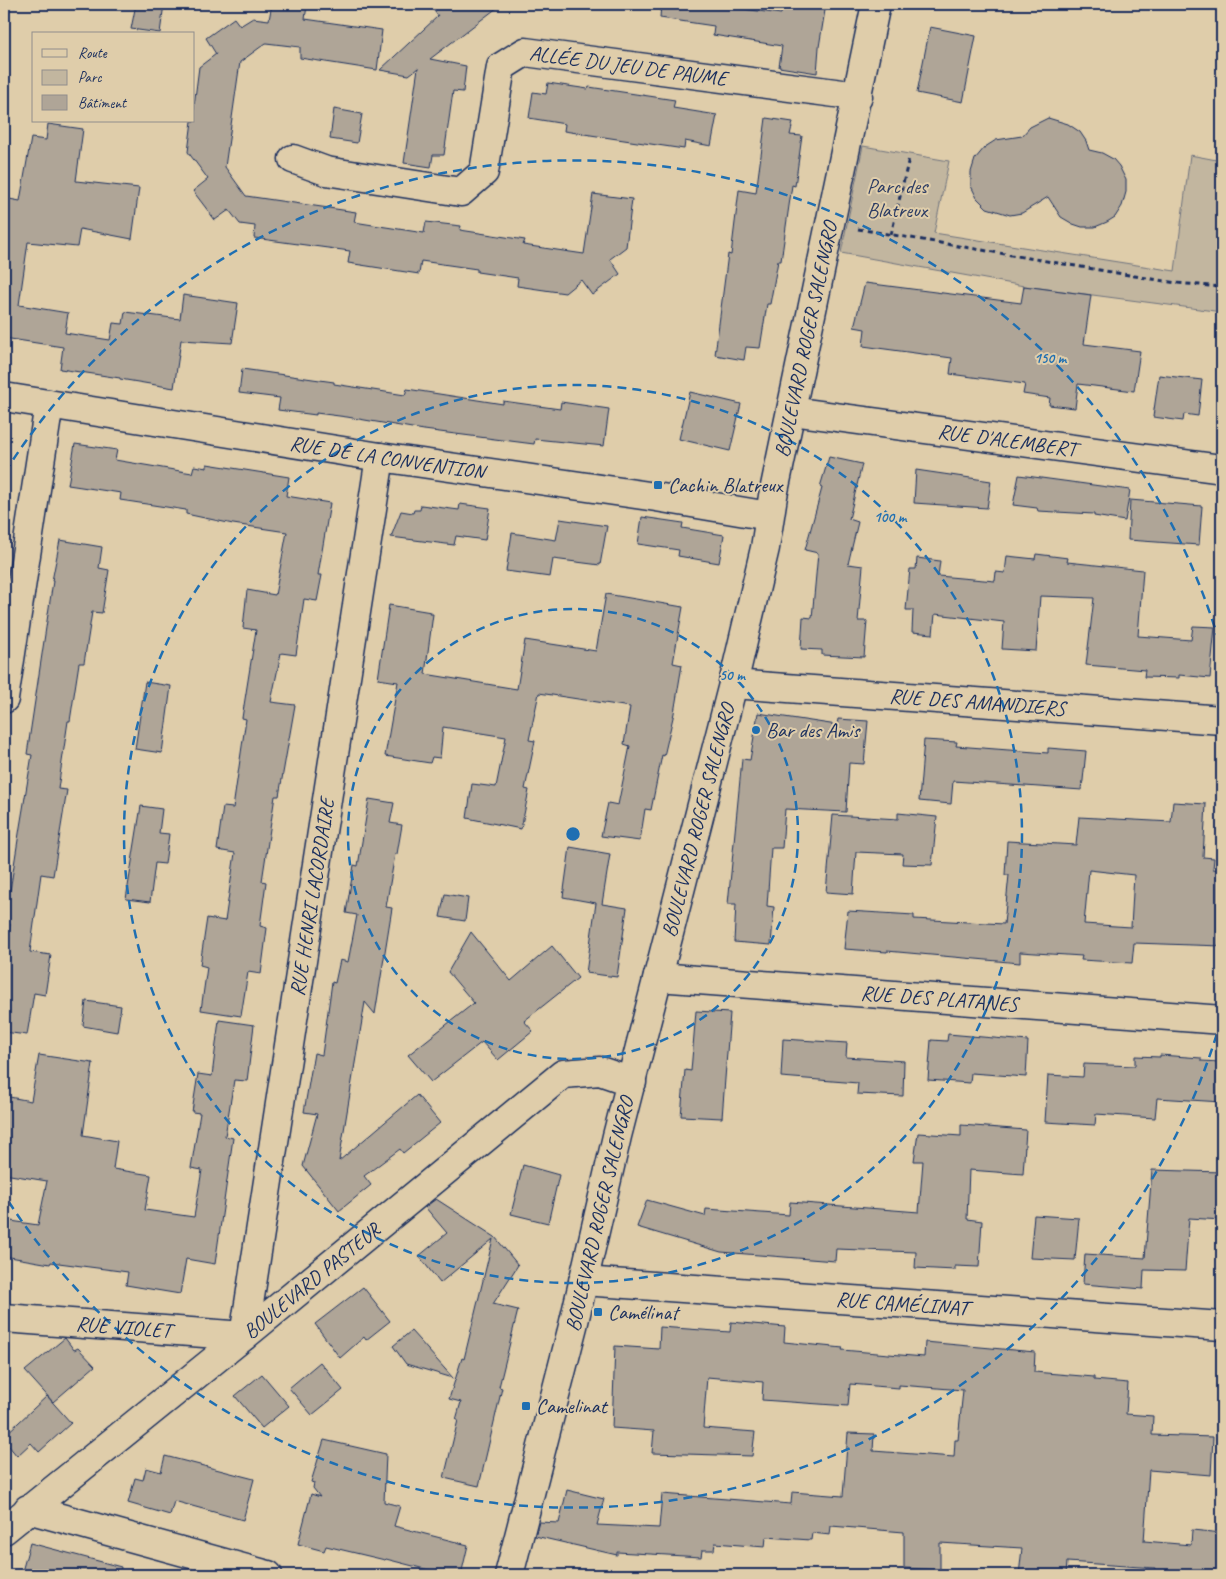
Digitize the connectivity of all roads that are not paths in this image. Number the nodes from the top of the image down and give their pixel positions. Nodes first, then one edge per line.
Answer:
1 (876, 4) edge
2 (858, 96) junction
3 (293, 159) dead end
4 (4, 397) edge
5 (48, 404) junction
6 (791, 411) junction
7 (380, 457) junction
8 (1222, 469) edge
9 (769, 516) junction
10 (733, 684) junction
11 (4, 698) edge
12 (1222, 720) edge
13 (658, 977) junction
14 (1222, 1020) edge
15 (632, 1082) junction
16 (583, 1281) junction
17 (4, 1318) edge
18 (1222, 1326) edge
19 (244, 1336) junction
20 (28, 1510) junction
21 (4, 1530) edge
22 (268, 1575) edge
23 (509, 1575) edge

1 - 2 street, BOULEVARD ROGER SALENGRO
2 - 3 street, ALLÉE DU JEU DE PAUME
2 - 6 street, BOULEVARD ROGER SALENGRO
4 - 5 street, RUE DE LA CONVENTION
5 - 7 street, RUE DE LA CONVENTION
5 - 11 street
6 - 8 street, RUE D'ALEMBERT
6 - 9 street, BOULEVARD ROGER SALENGRO
7 - 9 street, RUE DE LA CONVENTION
7 - 19 street, RUE HENRI LACORDAIRE
9 - 10 street, BOULEVARD ROGER SALENGRO
10 - 12 street, RUE DES AMANDIERS
10 - 13 street, BOULEVARD ROGER SALENGRO
13 - 14 street, RUE DES PLATANES
13 - 15 street, BOULEVARD ROGER SALENGRO
15 - 16 street, BOULEVARD ROGER SALENGRO
15 - 19 street, BOULEVARD PASTEUR
16 - 18 street, RUE CAMÉLINAT
16 - 23 street, BOULEVARD ROGER SALENGRO
17 - 19 street, RUE VIOLET
19 - 20 street, BOULEVARD PASTEUR
20 - 21 street, BOULEVARD PASTEUR
20 - 22 street

